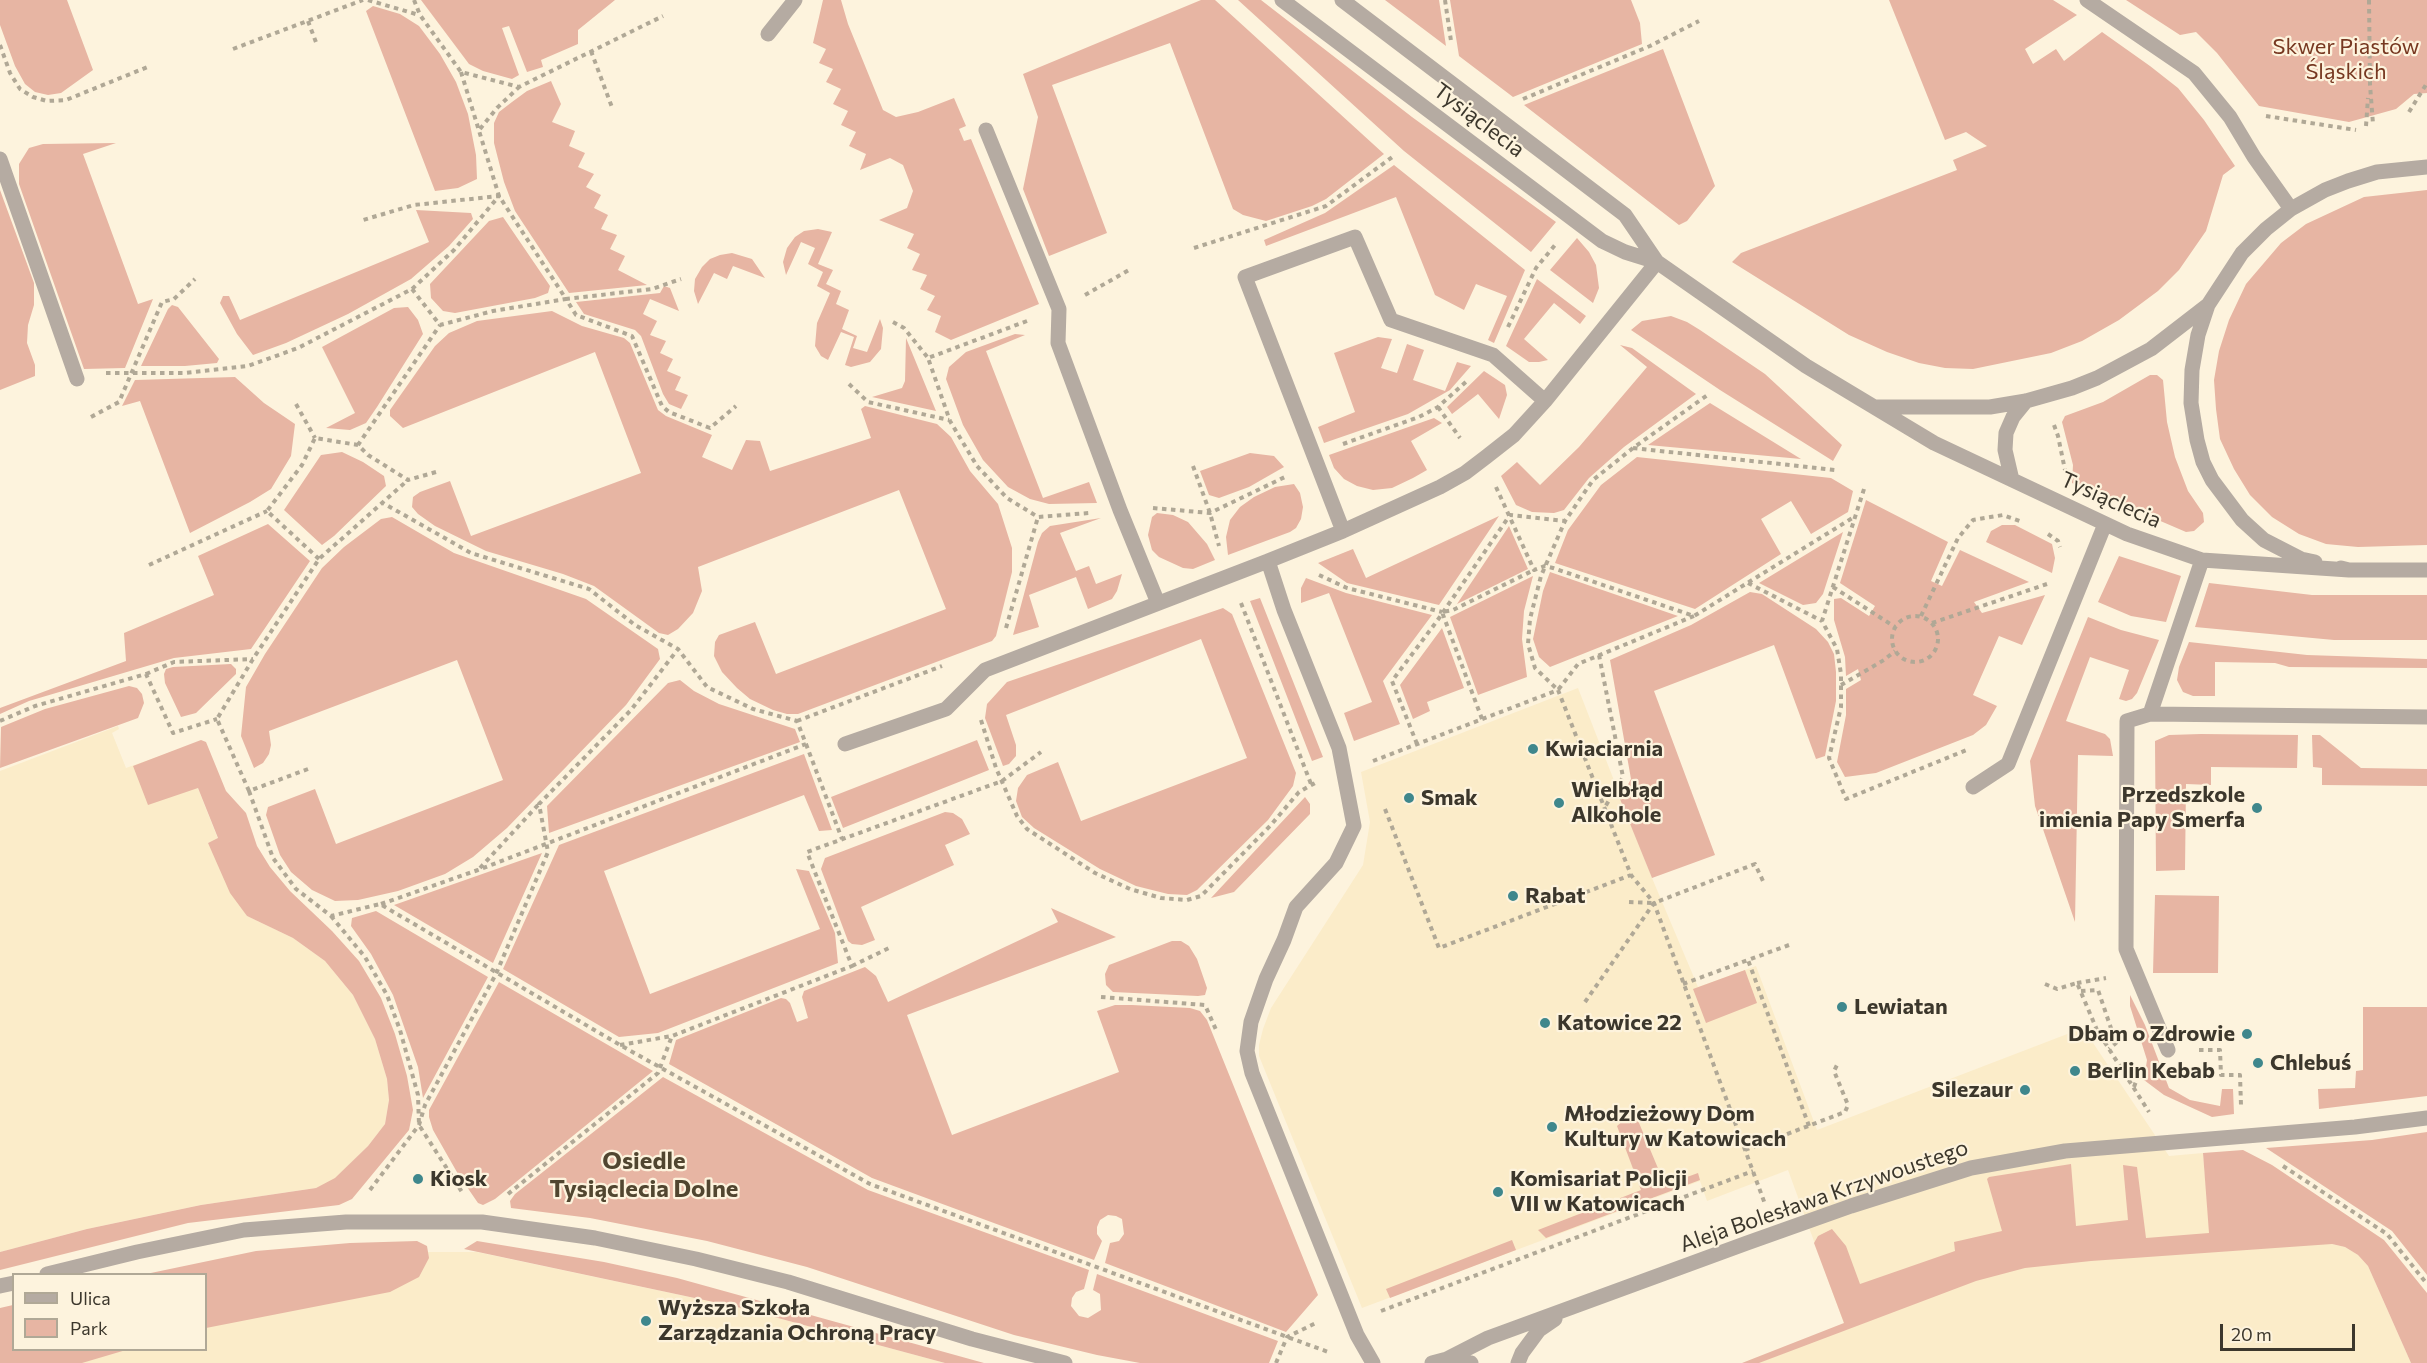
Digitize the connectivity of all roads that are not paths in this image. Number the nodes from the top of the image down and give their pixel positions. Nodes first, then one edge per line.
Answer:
1 (795, 0) edge
2 (1282, 0) edge
3 (1342, 0) edge
4 (2087, 0) edge
5 (768, 34) dead end
6 (986, 130) dead end
7 (0, 159) edge
8 (2427, 167) edge
9 (2291, 209) junction
10 (1657, 262) junction
11 (2208, 305) junction
12 (77, 379) road end
13 (1545, 401) junction
14 (2026, 401) junction
15 (1873, 407) junction
16 (2012, 480) junction
17 (2105, 524) junction
18 (1343, 531) junction
19 (2202, 560) junction
20 (1268, 561) junction
21 (2349, 570) junction
22 (2427, 570) edge
23 (1158, 603) junction
24 (2150, 714) junction
25 (2427, 717) edge
26 (845, 744) dead end
27 (1973, 786) dead end
28 (2168, 1050) road end
29 (2427, 1118) edge
30 (55, 1273) edge
31 (1564, 1311) junction
32 (1439, 1361) edge
33 (1065, 1363) edge
34 (1373, 1363) edge
35 (1471, 1363) edge
36 (1518, 1363) edge

1 - 5 street
2 - 10 street, Tysiąclecia
3 - 10 street, Tysiąclecia
4 - 9 street
6 - 23 street
7 - 12 street
8 - 9 street
9 - 11 street
10 - 13 street
10 - 15 street, Tysiąclecia
11 - 14 street
11 - 21 street
13 - 18 street
13 - 18 street
14 - 15 street
14 - 16 street
15 - 16 street, Tysiąclecia
16 - 17 street, Tysiąclecia
17 - 19 street, Tysiąclecia
17 - 27 street
18 - 20 street
19 - 21 street, Tysiąclecia
19 - 24 street
20 - 23 street
20 - 34 street
21 - 22 street
23 - 26 street
24 - 25 street
24 - 28 street
29 - 31 street, Aleja Bolesława Krzywoustego
30 - 33 street
31 - 32 street, Aleja Bolesława Krzywoustego
31 - 36 street, Aleja Bolesława Krzywoustego
32 - 35 street

